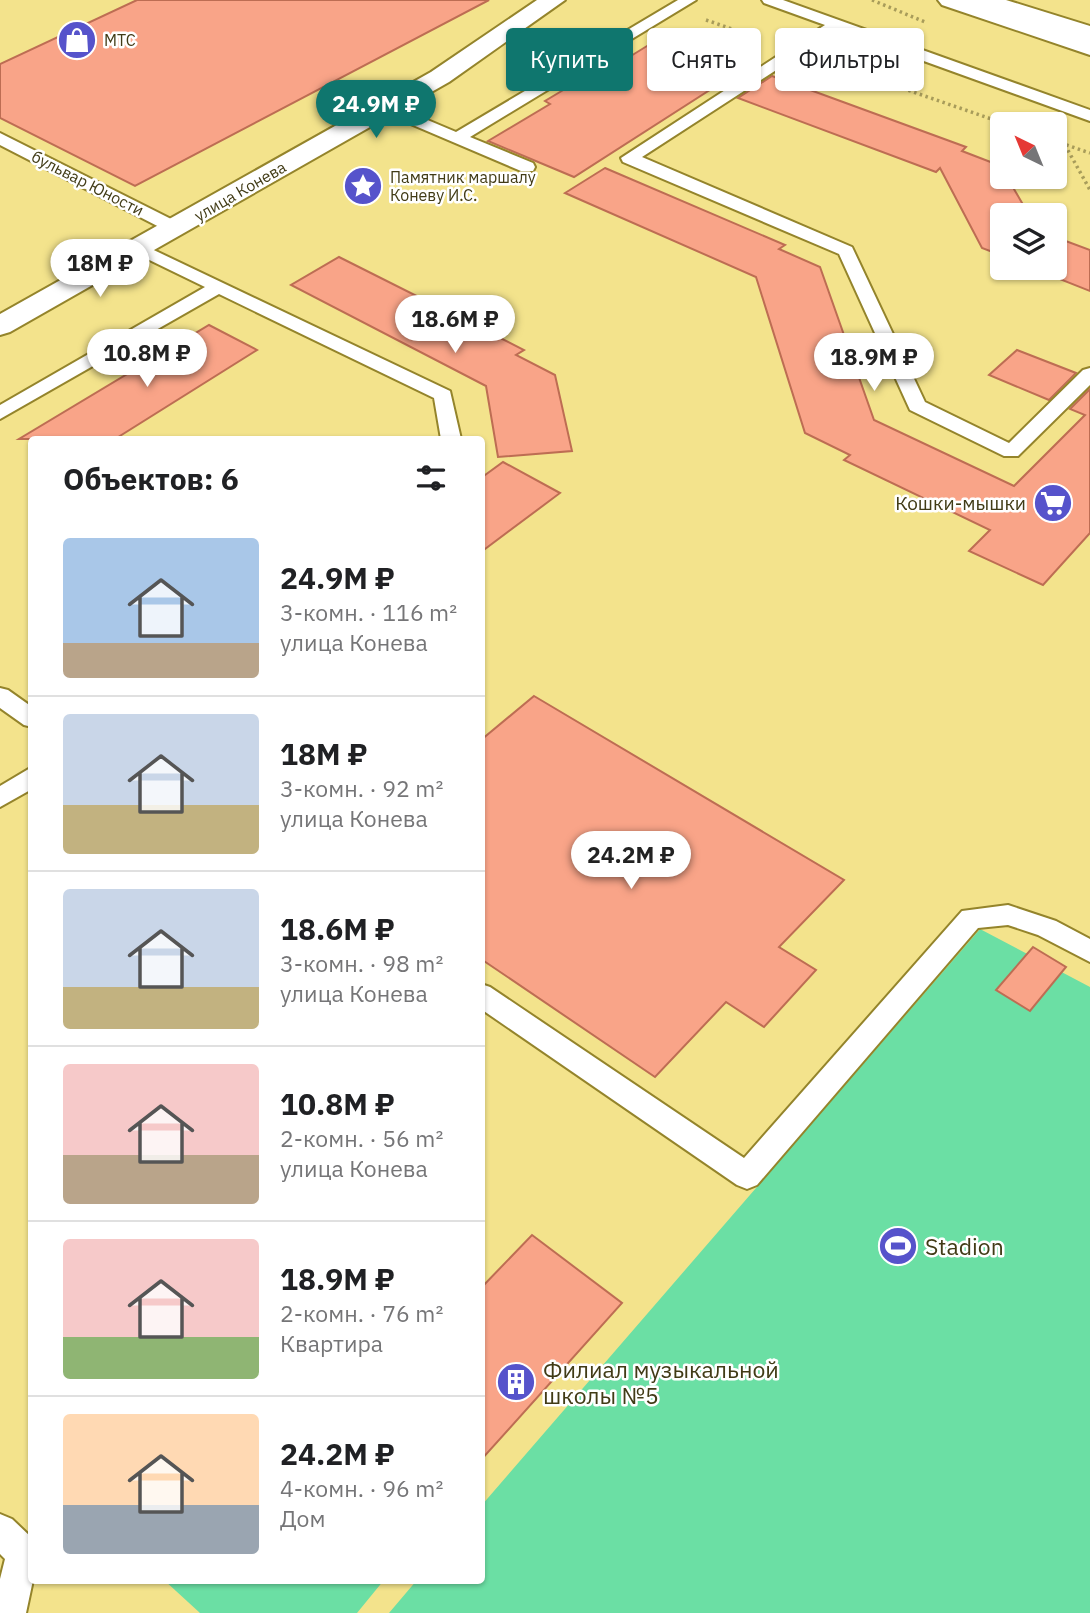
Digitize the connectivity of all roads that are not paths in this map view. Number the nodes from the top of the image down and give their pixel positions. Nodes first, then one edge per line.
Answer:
1 (689, 0) edge
2 (769, 0) edge
3 (950, 0) edge
4 (982, 0) edge
5 (1025, 0) edge
6 (556, 2) edge
7 (1090, 20) edge
8 (837, 24) junction
9 (1090, 34) edge
10 (1090, 48) edge
11 (386, 108) junction
12 (1090, 116) edge
13 (0, 138) edge
14 (457, 138) junction
15 (527, 167) dead end
16 (175, 228) junction
17 (139, 248) junction
18 (219, 286) junction
19 (0, 326) edge
20 (1090, 374) edge
21 (0, 413) edge
22 (450, 436) edge
23 (0, 696) edge
24 (28, 716) edge
25 (28, 779) edge
26 (0, 798) edge
27 (1090, 952) edge
28 (485, 998) edge
29 (0, 1531) edge
30 (9, 1613) edge

1 - 14 lane
2 - 8 lane
3 - 10 street
4 - 9 street
5 - 7 street
6 - 11 street, улица Конева
8 - 12 lane
8 - 20 lane
11 - 14 lane
11 - 16 street, улица Конева
13 - 16 lane, бульвар Юности
14 - 15 lane
16 - 17 street, улица Конева
17 - 18 lane
17 - 19 street, улица Конева
18 - 21 lane
18 - 22 lane
23 - 24 lane
25 - 26 lane
27 - 28 lane
29 - 30 lane

